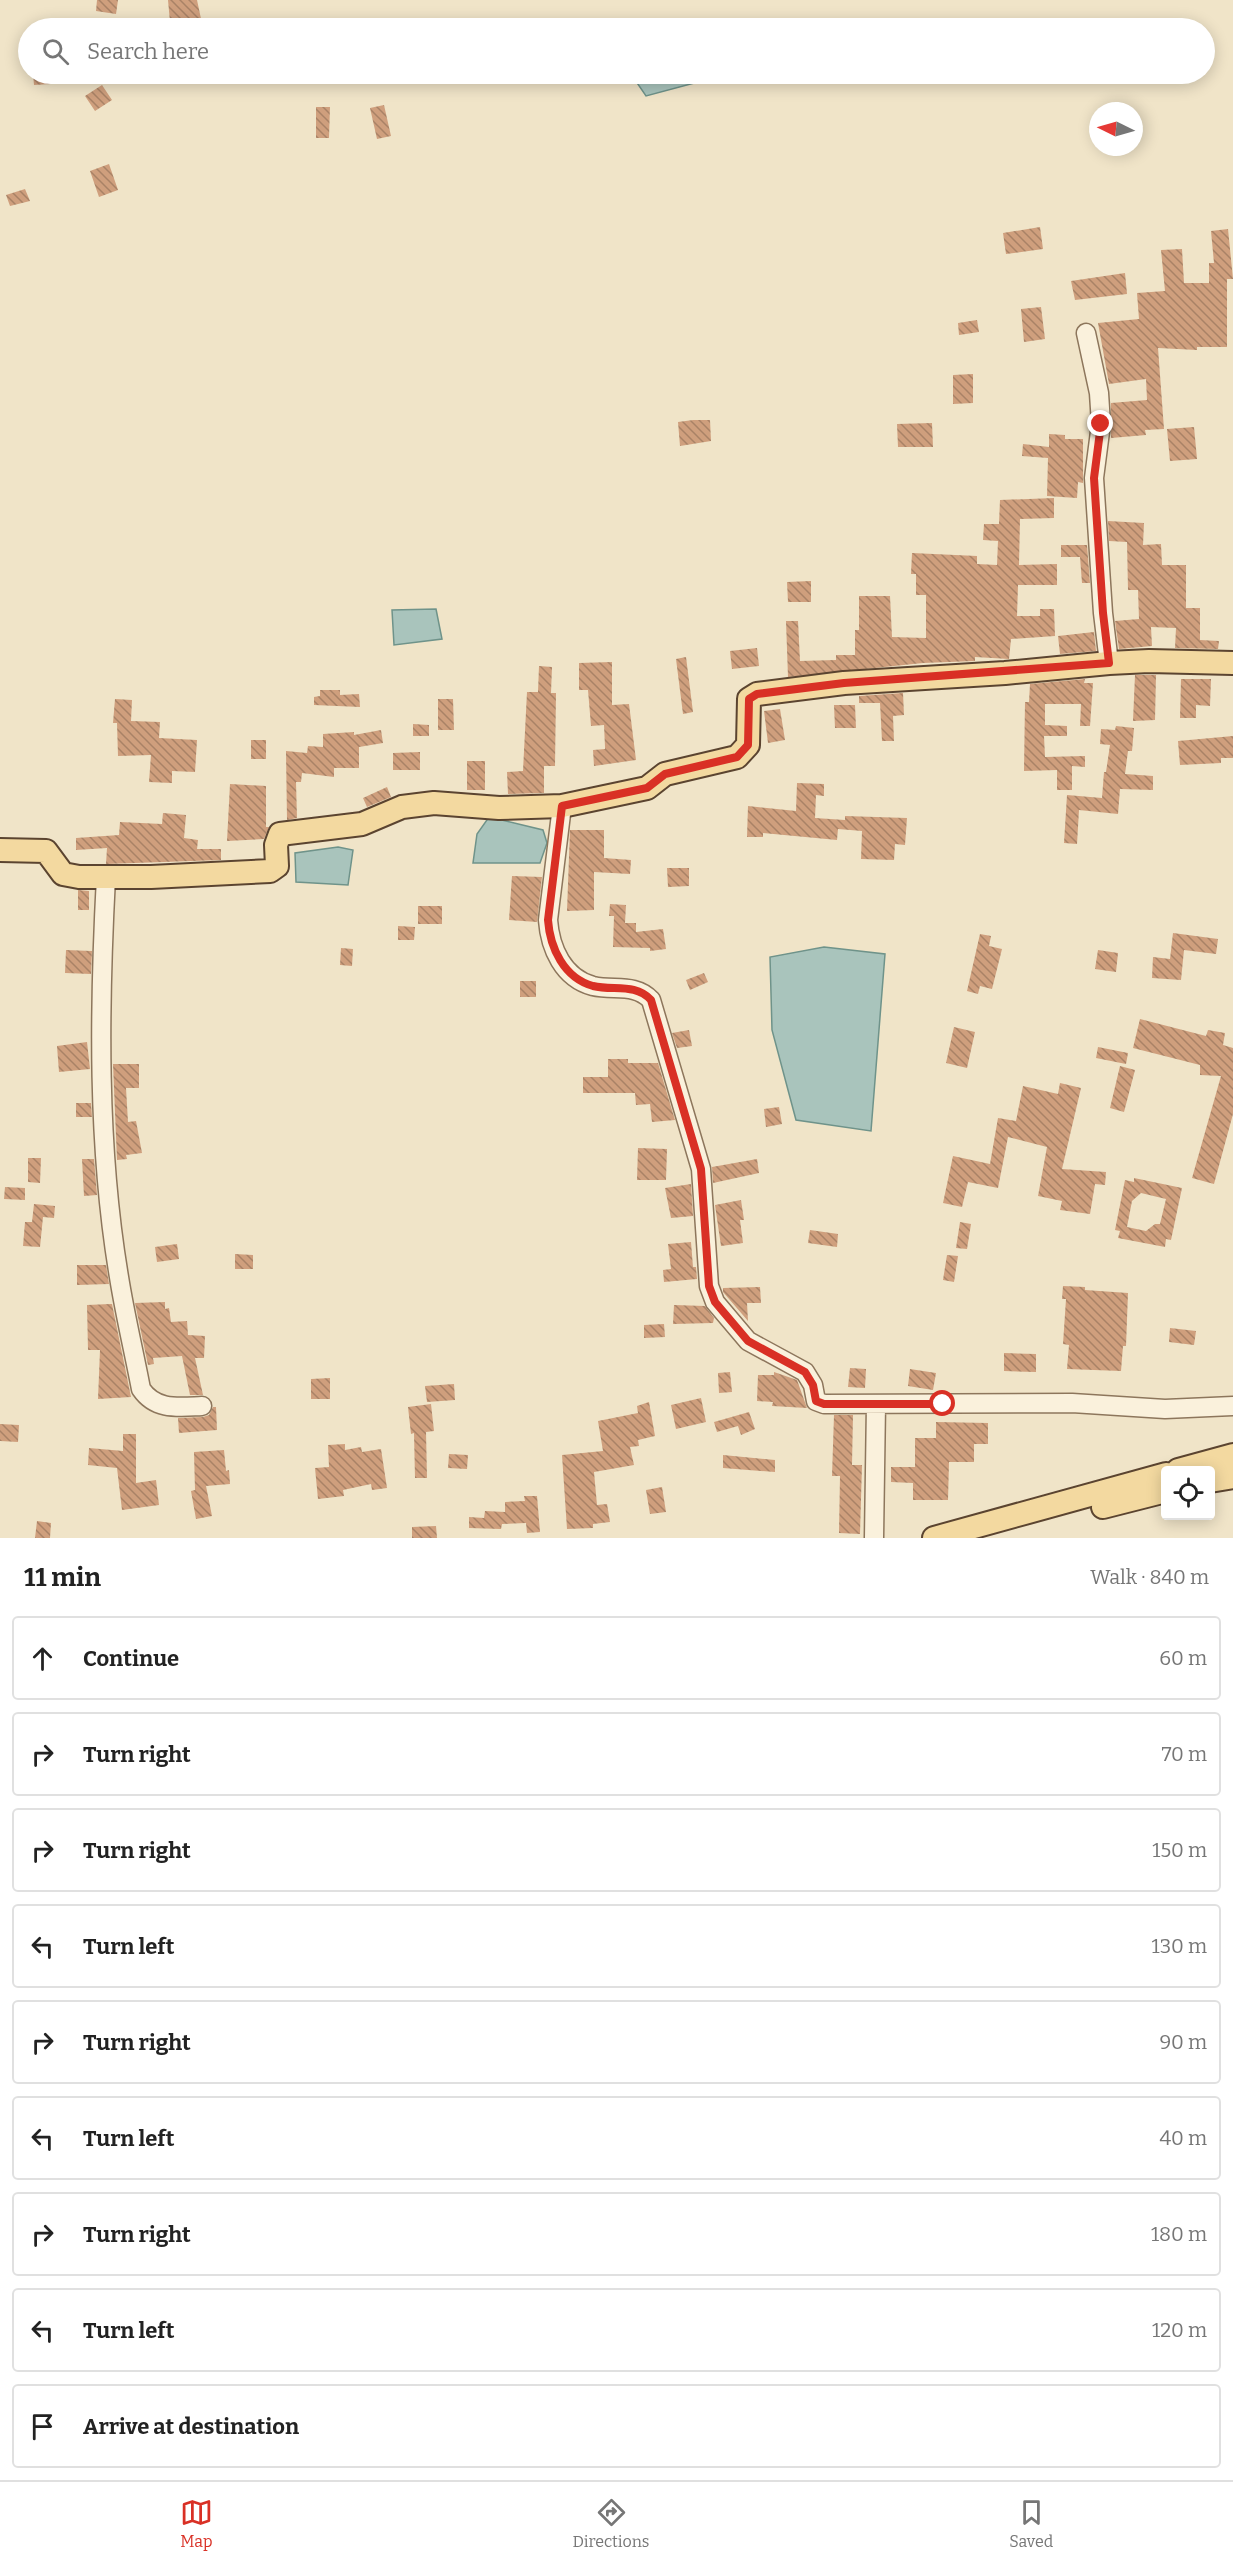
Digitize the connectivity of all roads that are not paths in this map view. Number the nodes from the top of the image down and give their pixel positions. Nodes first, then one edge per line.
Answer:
1 (1086, 333) dead end
2 (1109, 663) junction
3 (1233, 663) edge
4 (562, 806) junction
5 (0, 850) edge
6 (106, 877) junction
7 (876, 1404) junction
8 (202, 1406) dead end
9 (1233, 1406) edge
10 (1233, 1455) edge
11 (1193, 1466) edge
12 (1161, 1475) edge
13 (1233, 1477) edge
14 (1215, 1480) edge
15 (1161, 1492) edge
16 (874, 1538) edge
17 (934, 1538) edge
18 (990, 1538) edge

1 - 2 street
2 - 3 main road
2 - 4 main road
4 - 6 main road
4 - 7 street
5 - 6 main road
6 - 8 street
7 - 9 street
7 - 16 street
10 - 11 main road
12 - 17 main road
13 - 14 main road
15 - 18 main road

